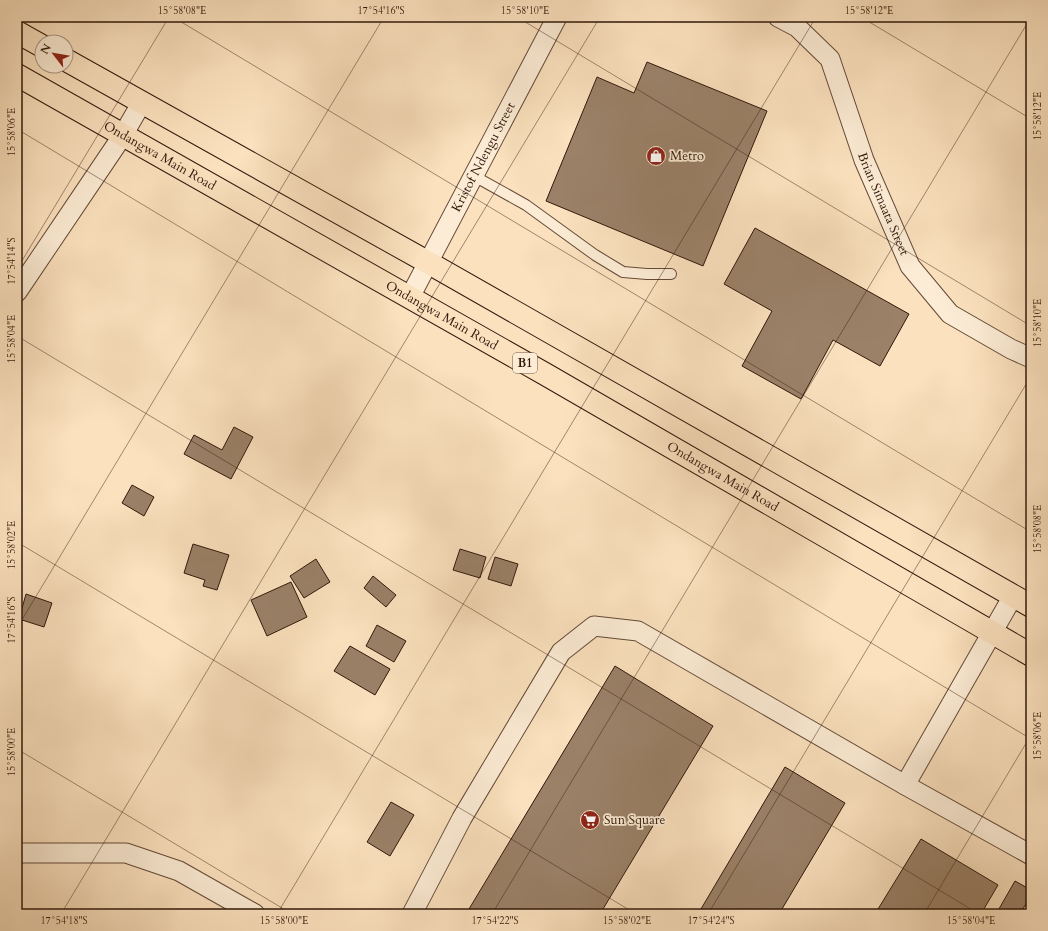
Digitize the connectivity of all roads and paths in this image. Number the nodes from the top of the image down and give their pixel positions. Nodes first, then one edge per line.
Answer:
1 (557, 17) edge
2 (778, 17) edge
3 (17, 32) edge
4 (34, 42) edge
5 (74, 64) edge
6 (17, 75) edge
7 (142, 102) junction
8 (122, 135) junction
9 (474, 176) junction
10 (429, 263) junction
11 (671, 274) dead end
12 (17, 292) edge
13 (410, 297) junction
14 (1031, 358) edge
15 (1022, 601) edge
16 (993, 634) junction
17 (1031, 655) edge
18 (905, 785) junction
19 (17, 853) edge
20 (1031, 855) edge
21 (255, 914) edge
22 (412, 914) edge

1 - 9 street, Kristof Ndengu Street
2 - 14 street, Brian Simaata Street
3 - 4 main road
5 - 7 main road
6 - 8 main road, Ondangwa Main Road / B1
7 - 8 street
7 - 10 main road
8 - 12 street
8 - 13 main road, Ondangwa Main Road / B1
9 - 10 street, Kristof Ndengu Street
9 - 11 lane
10 - 13 street, Kristof Ndengu Street
10 - 15 main road
13 - 16 main road, Ondangwa Main Road / B1
15 - 16 street
16 - 17 main road, Ondangwa Main Road / B1
16 - 18 street
18 - 20 street
18 - 22 street
19 - 21 street

